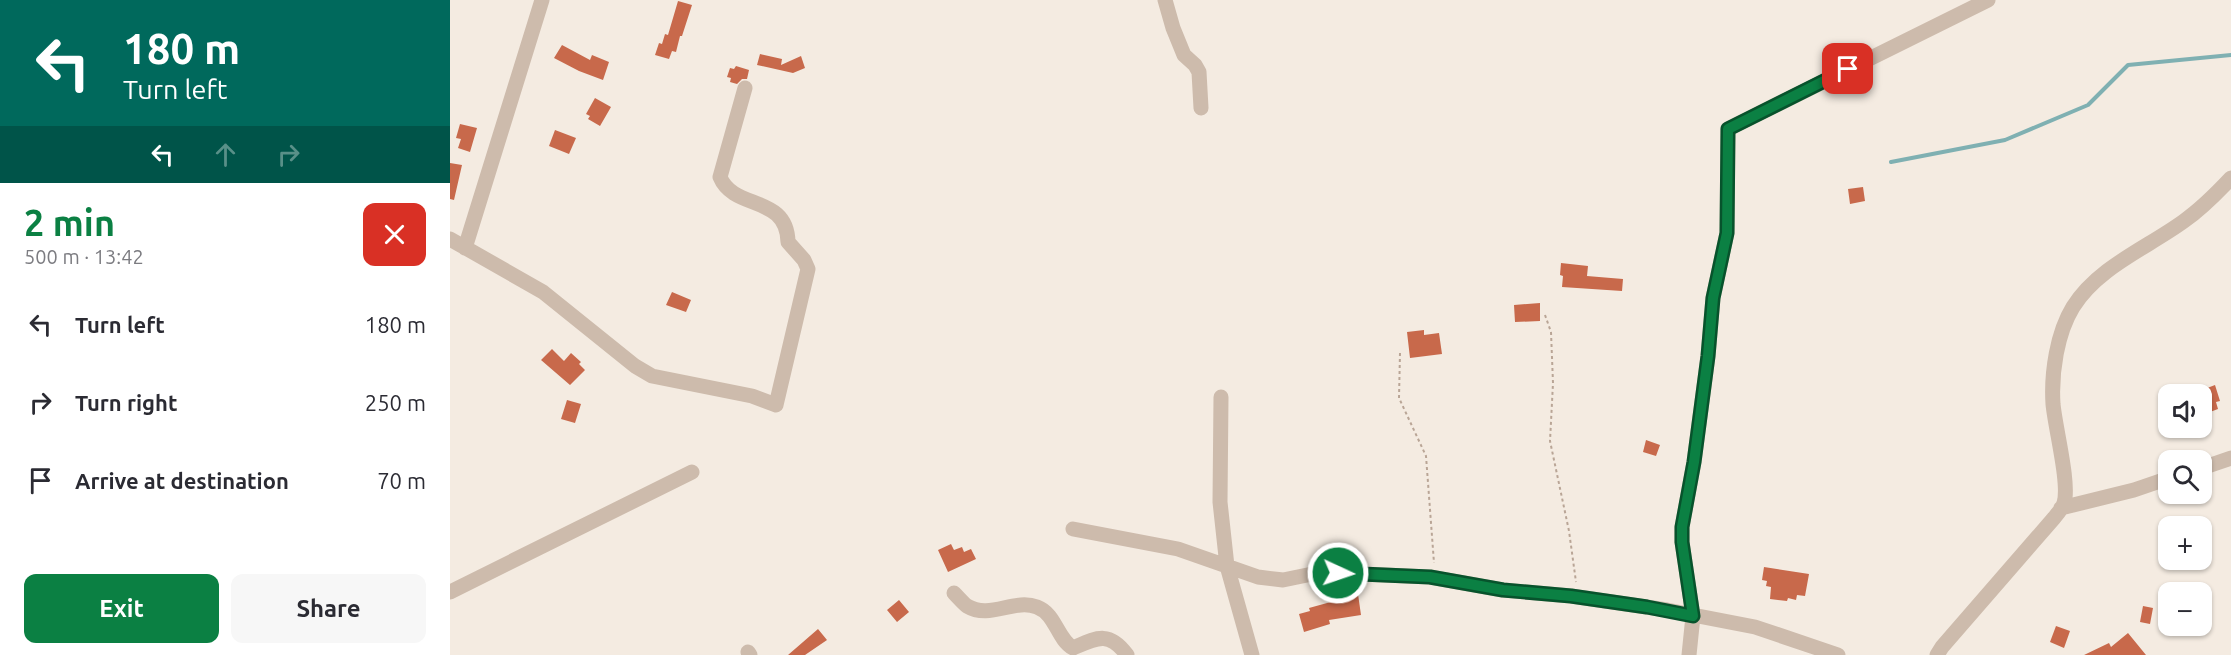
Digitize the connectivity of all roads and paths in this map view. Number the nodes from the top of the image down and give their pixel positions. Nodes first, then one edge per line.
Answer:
1 (542, 0) edge
2 (1165, 0) edge
3 (1988, 0) edge
4 (745, 88) dead end
5 (1201, 108) dead end
6 (2231, 178) edge
7 (450, 239) edge
8 (465, 248) junction
9 (1545, 315) dead end
10 (1400, 353) dead end
11 (1221, 397) dead end
12 (2231, 458) edge
13 (2212, 465) edge
14 (692, 472) dead end
15 (2158, 482) edge
16 (2061, 508) junction
17 (1073, 529) dead end
18 (1227, 566) junction
19 (1430, 577) junction
20 (450, 592) edge
21 (954, 593) dead end
22 (1571, 596) junction
23 (1693, 616) junction
24 (1127, 655) edge
25 (1252, 655) edge
26 (1689, 655) edge
27 (1838, 655) edge
28 (1937, 655) edge

1 - 8 street
2 - 5 street
3 - 23 street
4 - 8 street
6 - 16 street
7 - 8 street
9 - 22 path
10 - 19 path
11 - 18 street
12 - 13 street
14 - 20 street
15 - 16 street
16 - 28 street
17 - 18 street
18 - 19 street
18 - 25 street
19 - 22 street
21 - 24 street
22 - 23 street
23 - 26 street
23 - 27 street

